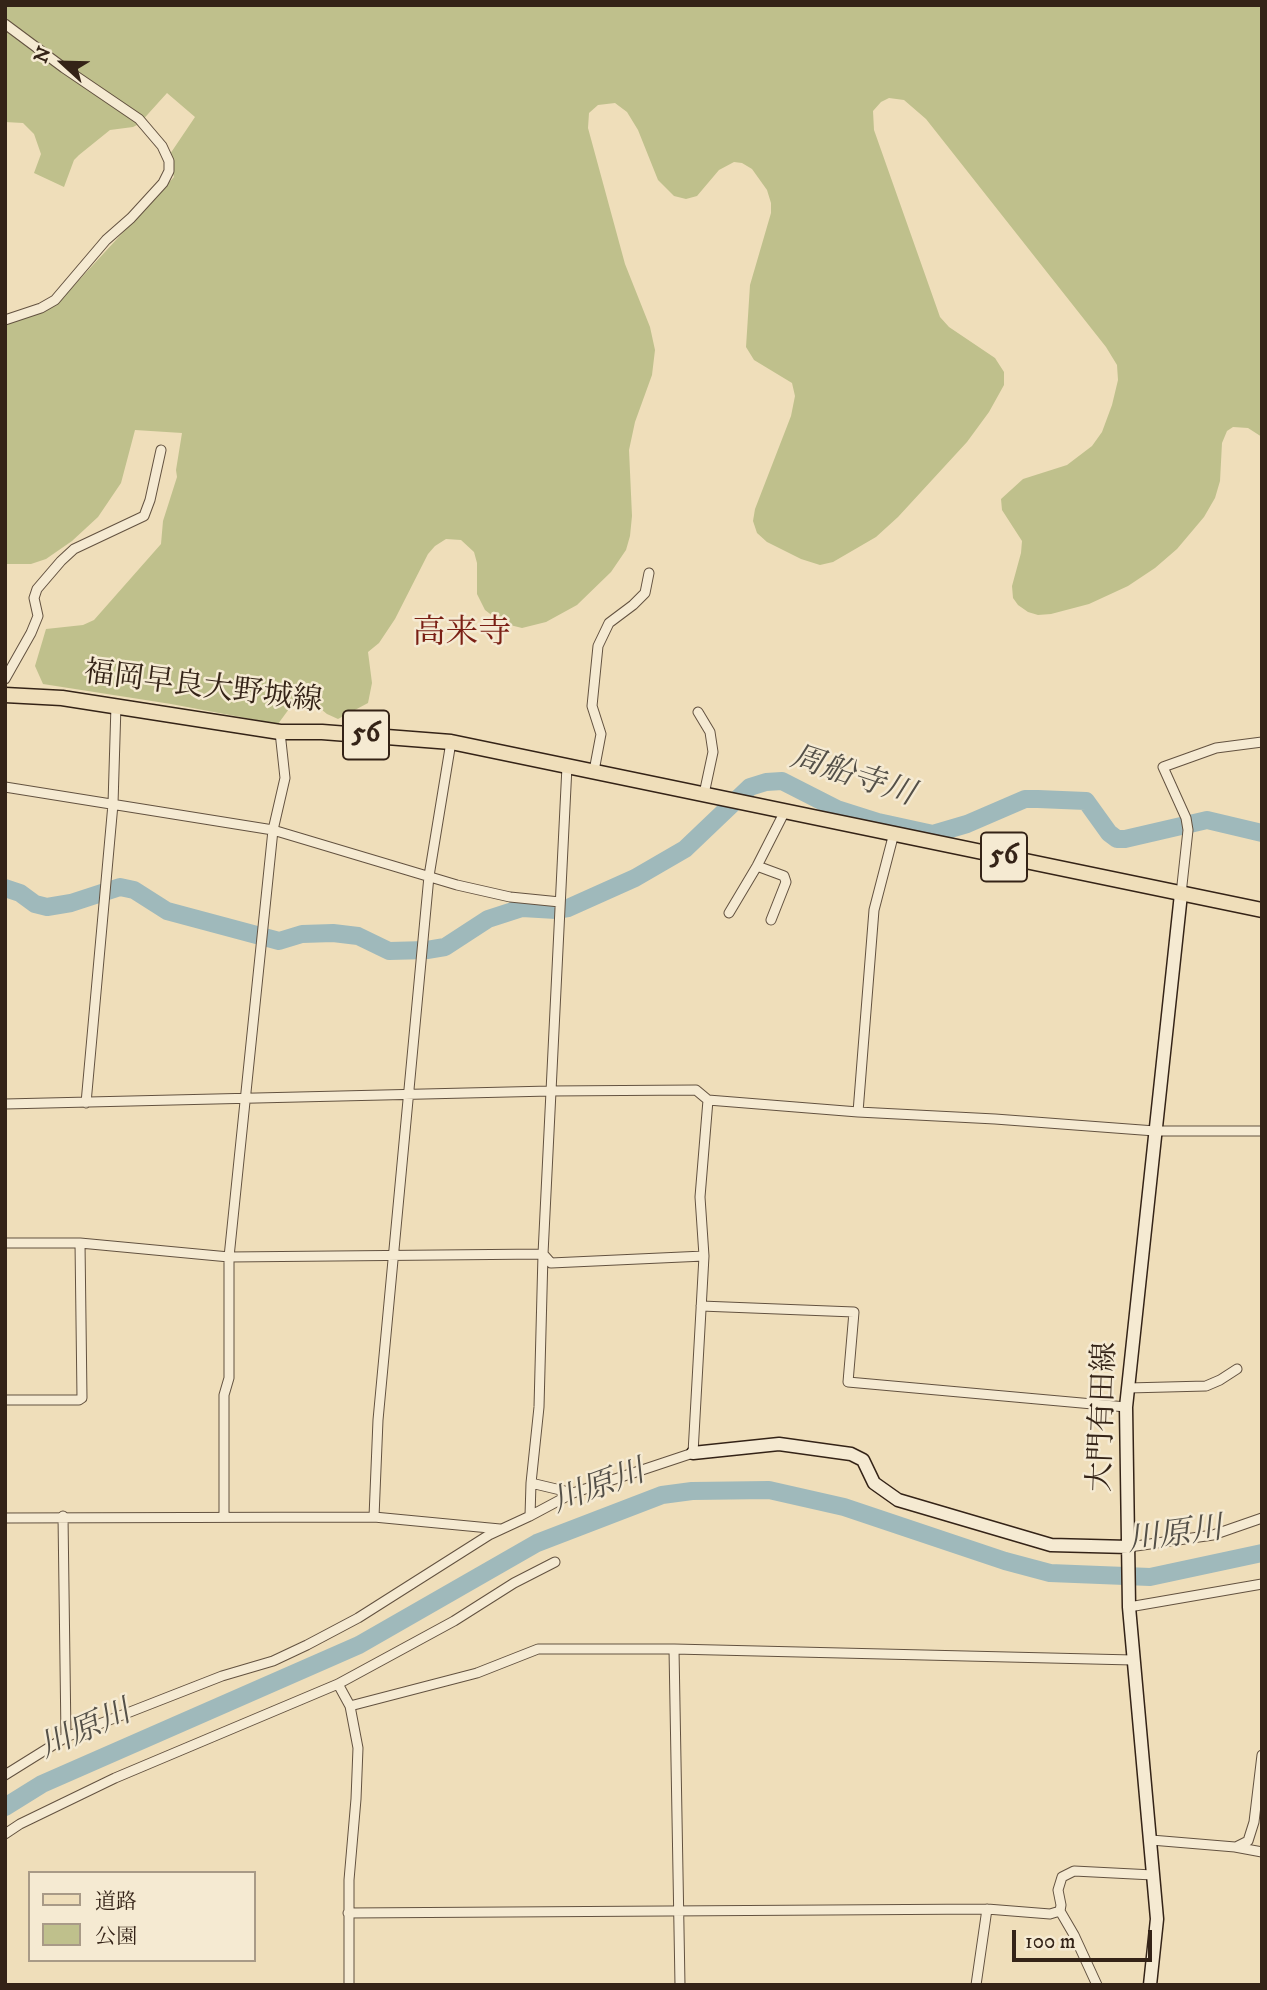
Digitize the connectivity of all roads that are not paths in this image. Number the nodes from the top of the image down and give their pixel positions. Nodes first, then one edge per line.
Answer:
1 (5, 24) edge
2 (5, 320) edge
3 (161, 450) dead end
4 (649, 573) dead end
5 (5, 679) edge
6 (5, 695) edge
7 (116, 705) junction
8 (698, 712) dead end
9 (280, 732) junction
10 (451, 742) junction
11 (1262, 743) edge
12 (567, 766) junction
13 (594, 771) junction
14 (5, 787) edge
15 (704, 794) junction
16 (113, 804) junction
17 (785, 811) junction
18 (273, 830) junction
19 (894, 833) junction
20 (757, 866) junction
21 (429, 876) junction
22 (1181, 894) junction
23 (560, 902) junction
24 (1262, 910) edge
25 (729, 913) dead end
26 (771, 920) dead end
27 (550, 1091) junction
28 (408, 1094) junction
29 (245, 1099) junction
30 (708, 1100) junction
31 (86, 1103) junction
32 (5, 1104) edge
33 (858, 1112) junction
34 (1155, 1131) junction
35 (1262, 1131) edge
36 (5, 1242) edge
37 (80, 1242) junction
38 (543, 1254) junction
39 (395, 1255) junction
40 (704, 1256) junction
41 (229, 1258) junction
42 (701, 1307) junction
43 (1237, 1369) dead end
44 (1128, 1388) junction
45 (5, 1400) edge
46 (1126, 1407) junction
47 (693, 1452) junction
48 (531, 1483) junction
49 (573, 1493) junction
50 (63, 1516) junction
51 (530, 1516) junction
52 (224, 1517) junction
53 (374, 1517) junction
54 (5, 1518) edge
55 (1262, 1518) edge
56 (501, 1529) junction
57 (1129, 1553) junction
58 (555, 1562) dead end
59 (1262, 1584) edge
60 (1129, 1607) junction
61 (674, 1649) junction
62 (1133, 1660) junction
63 (338, 1684) junction
64 (350, 1706) junction
65 (66, 1737) junction
66 (1262, 1755) edge
67 (5, 1775) edge
68 (5, 1833) edge
69 (1151, 1840) junction
70 (1234, 1847) junction
71 (1262, 1853) edge
72 (1153, 1875) junction
73 (987, 1909) junction
74 (679, 1911) junction
75 (1060, 1911) junction
76 (348, 1913) junction
77 (349, 1985) edge
78 (680, 1985) edge
79 (976, 1985) edge
80 (1097, 1985) edge
81 (1150, 1985) edge

1 - 2 street
3 - 5 street
4 - 13 street
6 - 7 main road, 福岡早良大野城線 / 56
7 - 9 main road, 福岡早良大野城線 / 56
7 - 16 street
8 - 15 street
9 - 10 main road, 福岡早良大野城線 / 56
9 - 18 street
10 - 12 main road, 福岡早良大野城線 / 56
10 - 21 street
11 - 22 street
12 - 13 main road, 福岡早良大野城線 / 56
12 - 23 street
13 - 15 main road, 福岡早良大野城線 / 56
14 - 16 street
15 - 17 main road, 福岡早良大野城線 / 56
16 - 18 street
16 - 31 street
17 - 19 main road, 56
17 - 20 street
18 - 21 street
18 - 29 street
19 - 22 main road, 56
19 - 33 street
20 - 25 street
20 - 26 street
21 - 23 street
21 - 28 street
22 - 24 main road, 56
22 - 34 main road, 大門有田線
23 - 27 street
27 - 28 street
27 - 30 street
27 - 38 street
28 - 29 street
28 - 39 street
29 - 31 street
29 - 41 street
30 - 33 street
30 - 40 street
31 - 32 street
33 - 34 street
34 - 35 street
34 - 44 main road, 大門有田線
36 - 37 street
37 - 41 street
37 - 45 street
38 - 39 street
38 - 40 street
38 - 48 street
39 - 41 street
39 - 53 street
40 - 42 street
41 - 52 street
42 - 46 street
42 - 47 street
43 - 44 street
44 - 46 main road, 大門有田線
46 - 57 main road, 大門有田線
47 - 49 street
47 - 57 main road
48 - 49 street
48 - 51 street
49 - 51 street
50 - 52 street
50 - 54 street
50 - 65 street
51 - 56 street
52 - 53 street
53 - 56 street
55 - 57 street
56 - 65 street
57 - 60 main road, 大門有田線
58 - 63 street
59 - 60 street
60 - 62 main road, 大門有田線
61 - 62 street
61 - 64 street
61 - 74 street
62 - 69 main road, 大門有田線
63 - 64 street
63 - 68 street
64 - 76 street
65 - 67 street
66 - 70 street
69 - 70 street
69 - 72 main road, 大門有田線
70 - 71 street
72 - 75 street
72 - 81 main road, 大門有田線
73 - 74 street
73 - 75 street
73 - 79 street
74 - 76 street
74 - 78 street
75 - 80 street
76 - 77 street

